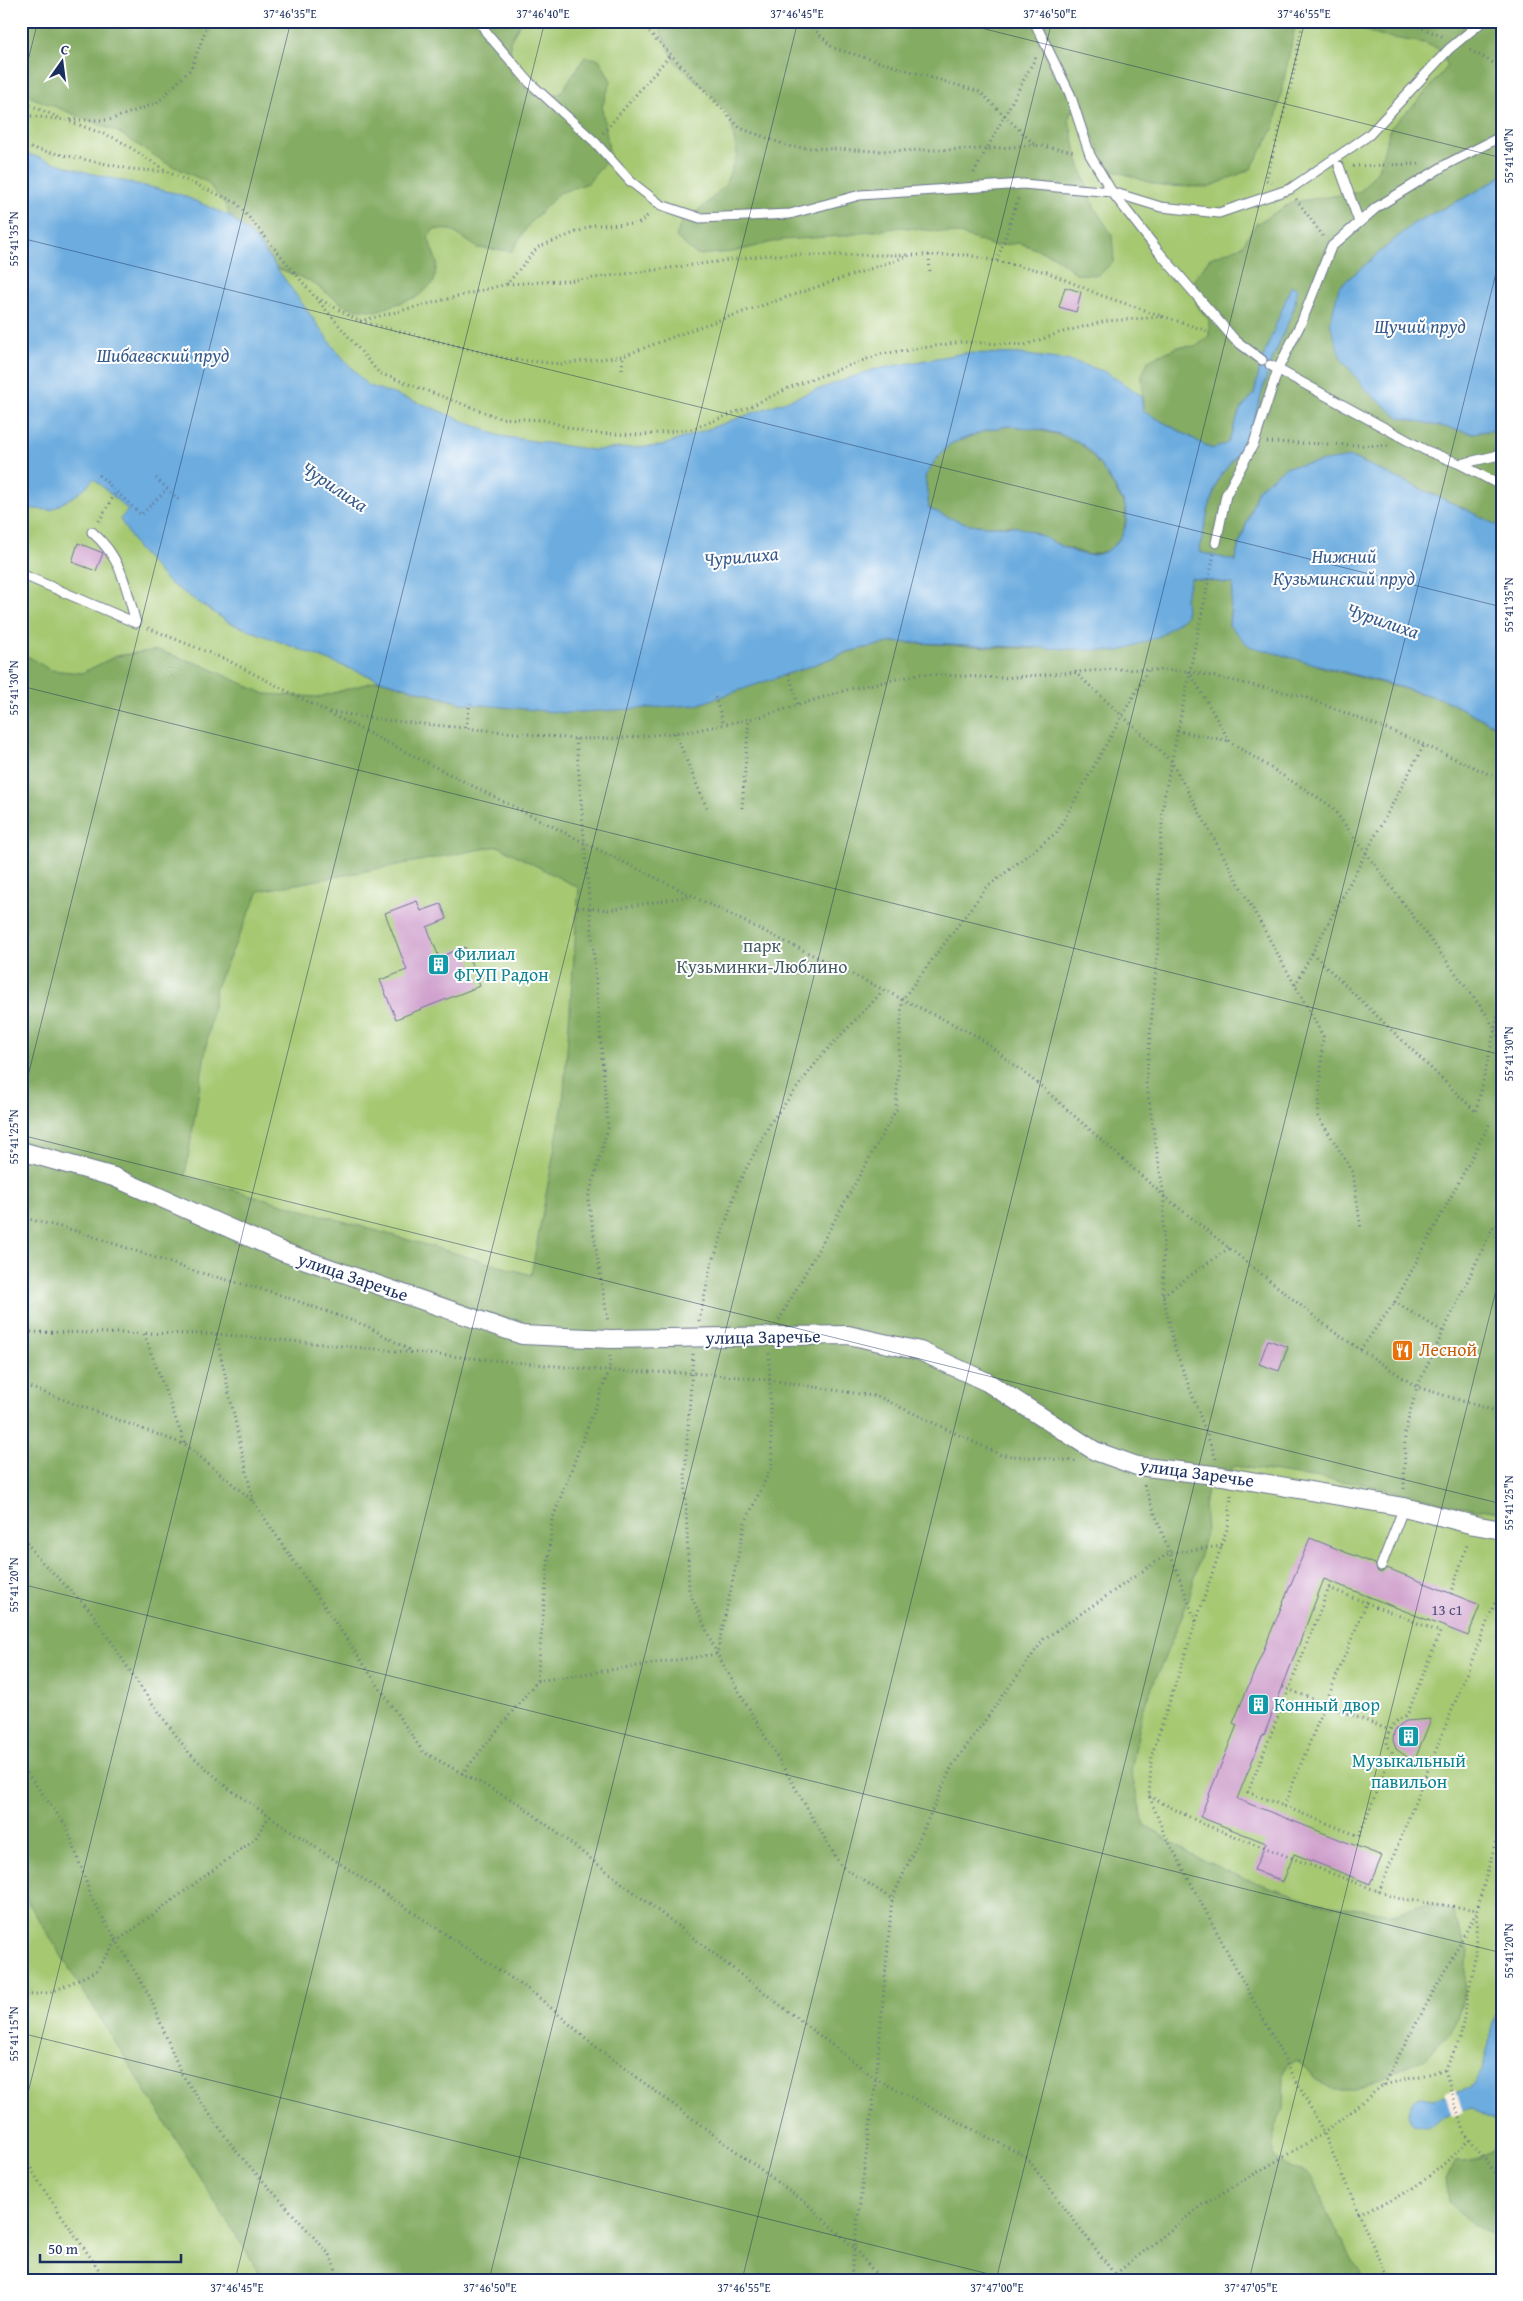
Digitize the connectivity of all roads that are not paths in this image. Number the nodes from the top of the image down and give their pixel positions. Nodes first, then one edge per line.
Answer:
1 (480, 21) edge
2 (1034, 21) edge
3 (1483, 21) edge
4 (1502, 136) edge
5 (1339, 166) road end
6 (1112, 192) junction
7 (1359, 222) junction
8 (1262, 360) dead end
9 (1274, 367) junction
10 (1502, 452) edge
11 (1460, 464) junction
12 (1502, 486) edge
13 (92, 532) road end
14 (1216, 544) dead end
15 (21, 574) edge
16 (21, 1151) edge
17 (1404, 1507) junction
18 (1502, 1530) edge
19 (1381, 1566) dead end

1 - 6 lane
2 - 6 lane
3 - 6 lane
4 - 7 lane
5 - 7 lane
6 - 8 lane
7 - 9 lane
9 - 11 lane
9 - 14 lane
10 - 11 lane
11 - 12 lane
13 - 15 lane
16 - 17 street, улица Заречье
17 - 18 street, улица Заречье
17 - 19 lane

